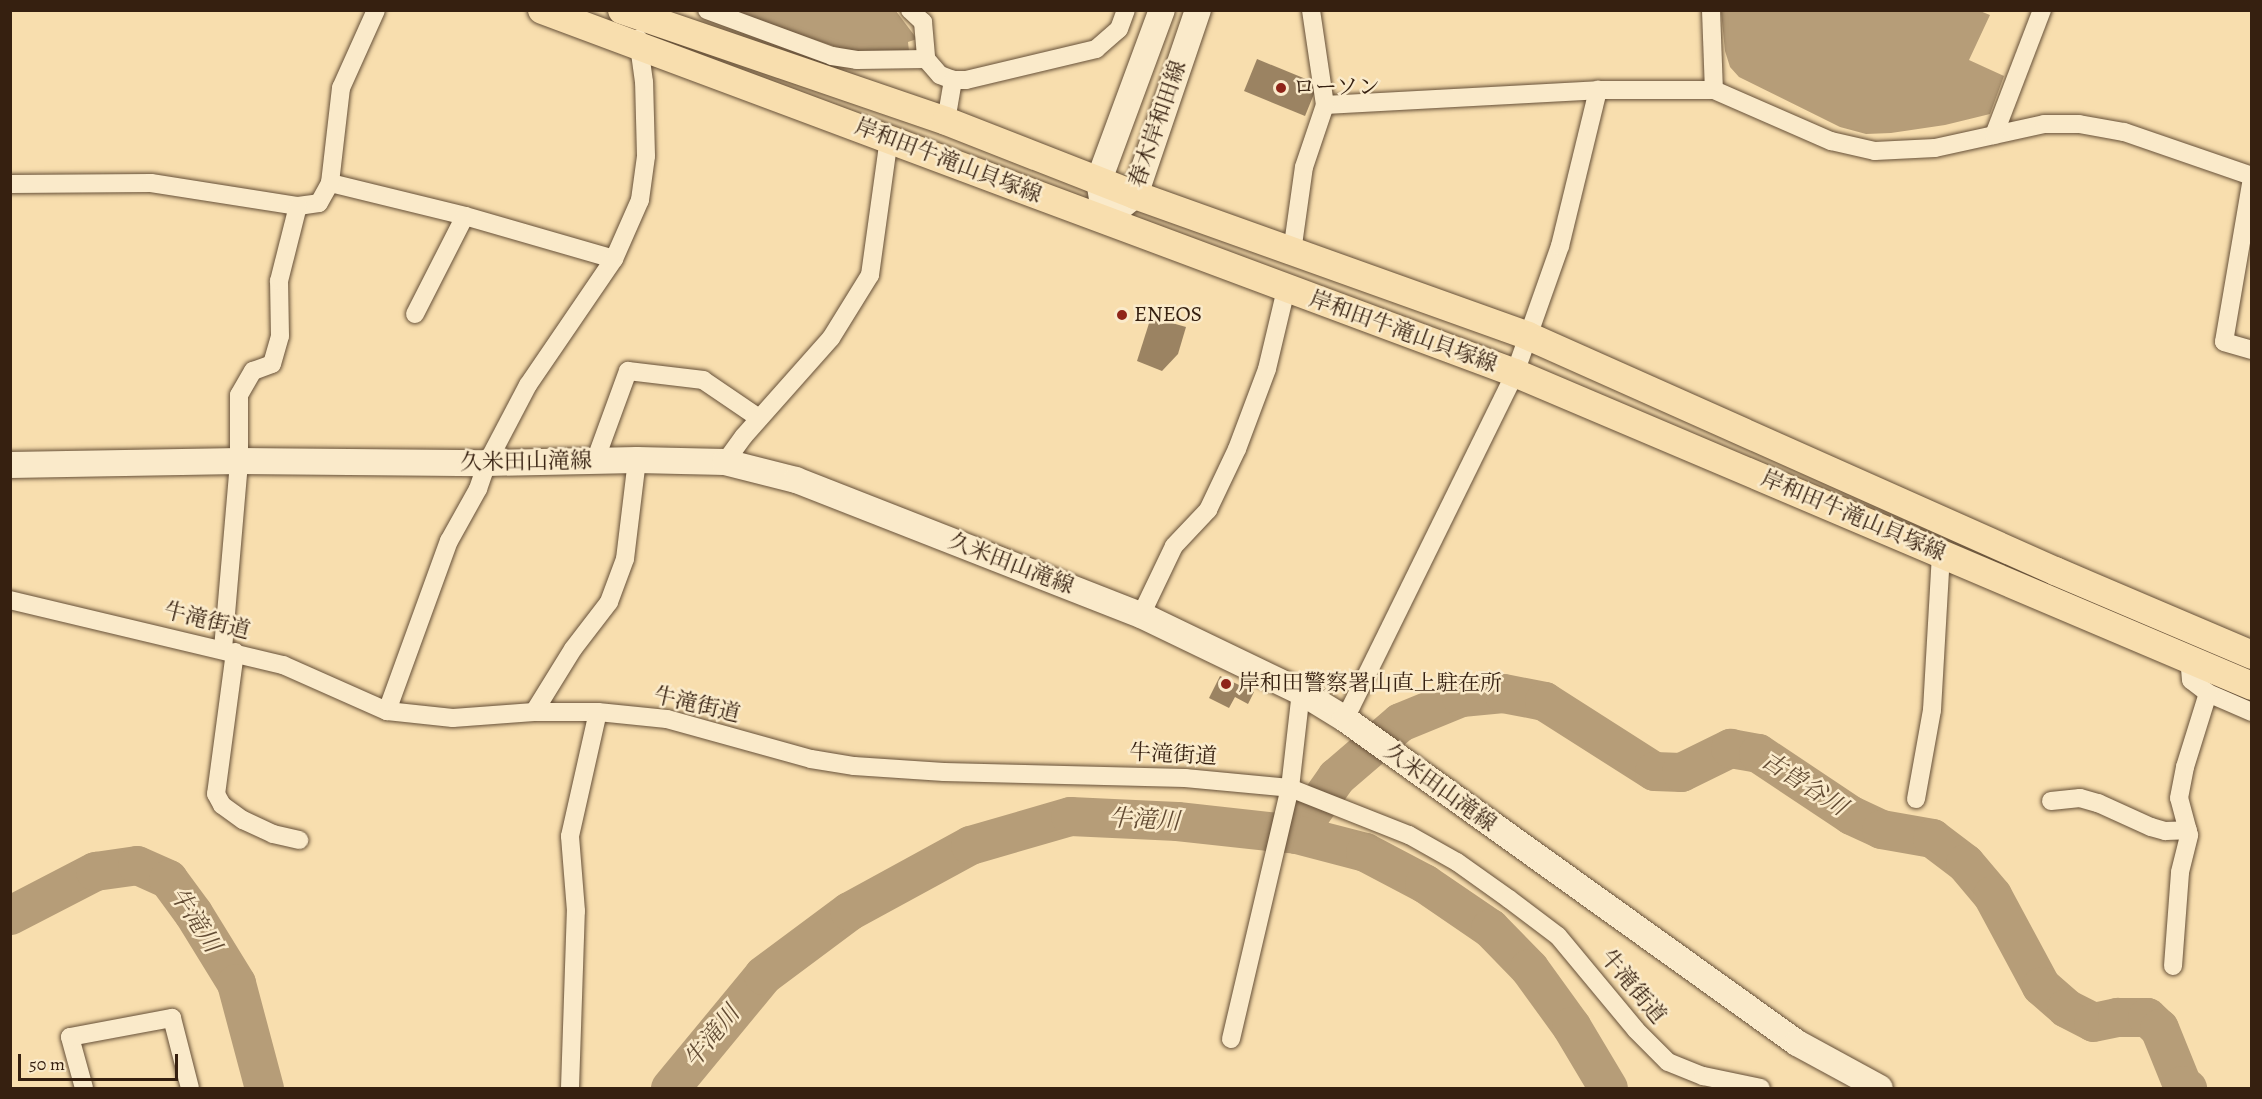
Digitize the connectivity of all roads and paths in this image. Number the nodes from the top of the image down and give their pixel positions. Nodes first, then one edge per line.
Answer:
1 (376, 10) edge
2 (542, 10) edge
3 (707, 10) edge
4 (910, 10) edge
5 (1126, 10) edge
6 (1161, 10) edge
7 (1198, 10) edge
8 (1311, 10) edge
9 (1711, 10) edge
10 (2042, 10) edge
11 (630, 12) edge
12 (639, 46) junction
13 (926, 59) junction
14 (953, 80) junction
15 (1598, 90) junction
16 (1714, 90) junction
17 (1325, 105) junction
18 (946, 120) junction
19 (1994, 135) junction
20 (889, 138) junction
21 (2252, 177) edge
22 (1099, 180) junction
23 (330, 183) junction
24 (10, 184) edge
25 (1135, 195) junction
26 (298, 206) junction
27 (465, 216) junction
28 (1104, 220) junction
29 (1292, 252) junction
30 (614, 259) junction
31 (1286, 289) junction
32 (415, 314) dead end
33 (1528, 336) junction
34 (2252, 350) edge
35 (1515, 373) junction
36 (759, 418) junction
37 (637, 460) junction
38 (239, 461) junction
39 (596, 461) junction
40 (725, 462) junction
41 (486, 463) junction
42 (10, 465) edge
43 (1941, 553) junction
44 (11, 600) edge
45 (1141, 615) junction
46 (229, 651) junction
47 (2252, 655) edge
48 (2189, 659) junction
49 (2252, 686) edge
50 (1301, 692) junction
51 (2208, 693) junction
52 (387, 711) junction
53 (534, 712) junction
54 (598, 712) junction
55 (2252, 712) edge
56 (1354, 725) junction
57 (1289, 793) junction
58 (1916, 799) dead end
59 (2051, 801) dead end
60 (2188, 830) junction
61 (299, 840) dead end
62 (2173, 966) dead end
63 (1231, 1039) dead end
64 (1874, 1087) edge
65 (84, 1089) edge
66 (190, 1089) edge
67 (570, 1089) edge
68 (1761, 1089) edge

1 - 23 street
2 - 12 main road, 岸和田牛滝山貝塚線
3 - 13 street
4 - 13 street
5 - 14 street
6 - 22 street, 春木岸和田線
7 - 25 street, 春木岸和田線
8 - 17 street
9 - 16 street
10 - 19 street
11 - 12 street
11 - 18 main road, 岸和田牛滝山貝塚線
12 - 20 main road, 岸和田牛滝山貝塚線
12 - 30 street
13 - 14 street
14 - 18 street
15 - 16 street
15 - 17 street
15 - 33 street
16 - 19 street
17 - 29 street
18 - 22 main road, 岸和田牛滝山貝塚線
19 - 21 street
20 - 28 main road, 岸和田牛滝山貝塚線
20 - 36 street
21 - 34 street
22 - 25 main road, 岸和田牛滝山貝塚線
22 - 28 street, 春木岸和田線
23 - 26 street
23 - 27 street
24 - 26 street
25 - 28 street, 春木岸和田線
25 - 29 main road, 岸和田牛滝山貝塚線
26 - 38 street
27 - 30 street
27 - 32 street
28 - 31 main road, 岸和田牛滝山貝塚線
29 - 33 main road, 岸和田牛滝山貝塚線
30 - 41 street
31 - 35 main road, 岸和田牛滝山貝塚線
31 - 45 street
33 - 35 street
33 - 47 main road, 岸和田牛滝山貝塚線
35 - 43 main road, 岸和田牛滝山貝塚線
35 - 56 street
36 - 39 street
36 - 40 street
37 - 39 street, 久米田山滝線
37 - 40 street, 久米田山滝線
37 - 53 street
38 - 41 street, 久米田山滝線
38 - 42 street, 久米田山滝線
38 - 46 street
39 - 41 street, 久米田山滝線
40 - 45 street, 久米田山滝線
41 - 52 street
43 - 48 main road, 岸和田牛滝山貝塚線
43 - 58 street
44 - 46 street, 牛滝街道
45 - 50 street, 久米田山滝線
46 - 52 street, 牛滝街道
46 - 61 street
48 - 49 main road, 岸和田牛滝山貝塚線
48 - 51 street
50 - 56 street, 久米田山滝線
50 - 57 street
51 - 55 street
51 - 60 street
52 - 53 street, 牛滝街道
53 - 54 street, 牛滝街道
54 - 57 street, 牛滝街道
54 - 67 street
56 - 64 street, 久米田山滝線
57 - 63 street
57 - 68 street, 牛滝街道
59 - 60 street
60 - 62 street
65 - 66 street

